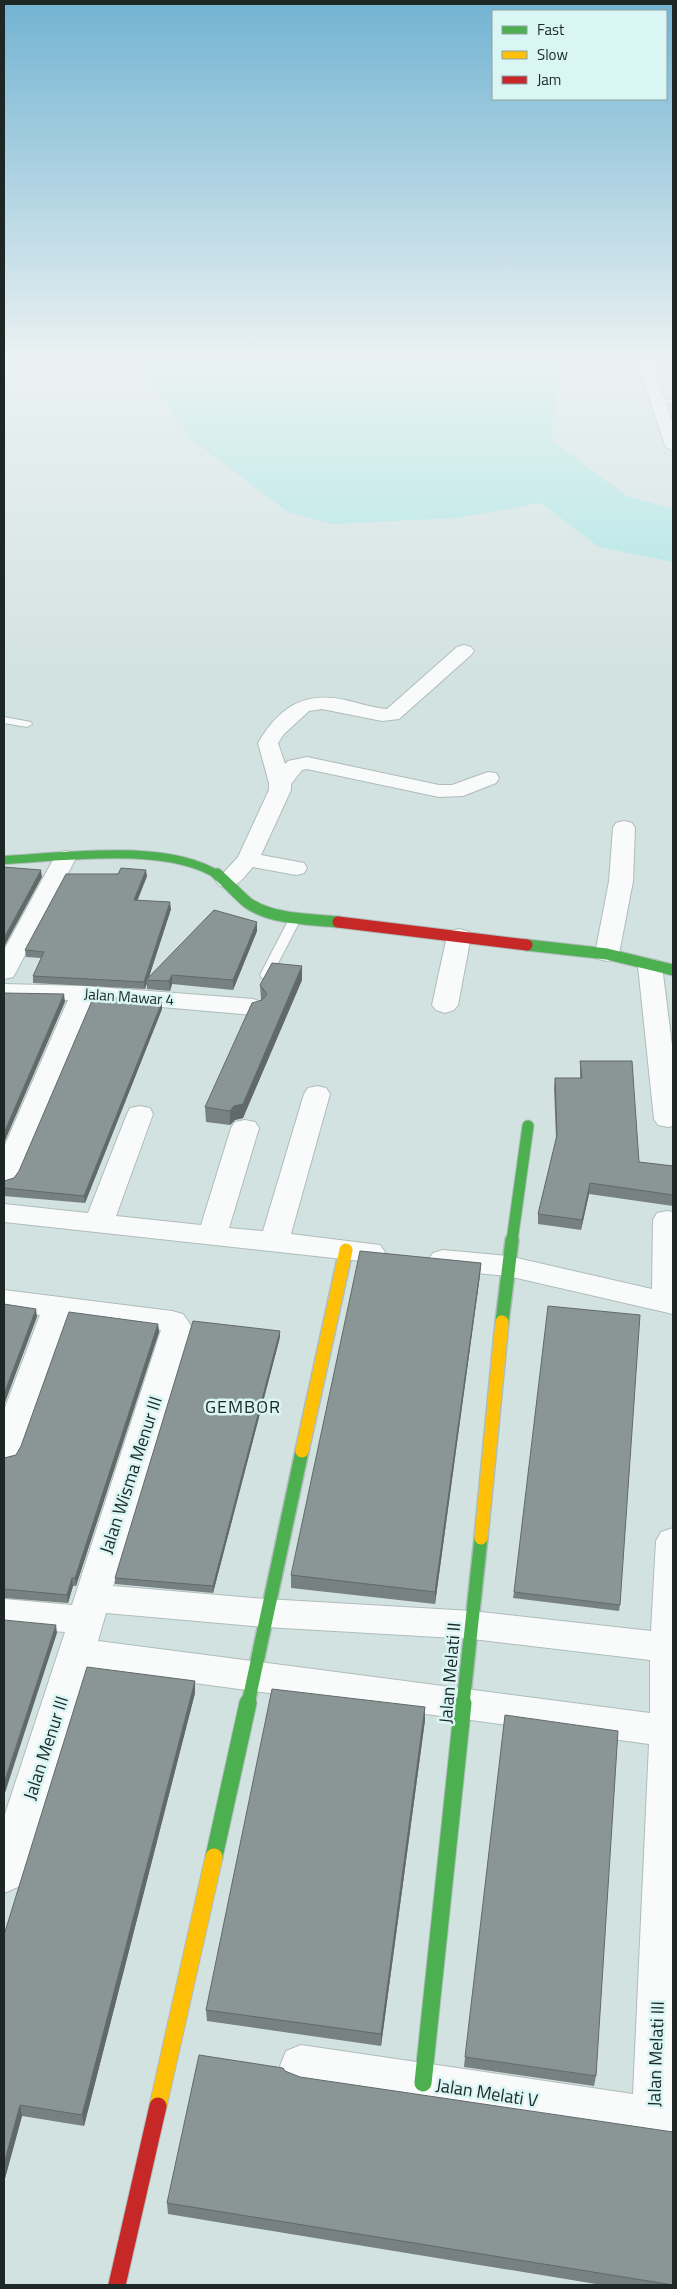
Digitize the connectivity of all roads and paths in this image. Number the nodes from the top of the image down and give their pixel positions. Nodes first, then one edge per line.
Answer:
1 (464, 652) dead end
2 (4, 720) edge
3 (27, 724) dead end
4 (488, 778) dead end
5 (280, 783) junction
6 (624, 828) dead end
7 (65, 858) junction
8 (248, 859) junction
9 (4, 860) edge
10 (296, 868) dead end
11 (228, 881) junction
12 (296, 917) junction
13 (15, 931) edge
14 (459, 936) junction
15 (607, 954) junction
16 (662, 968) edge
17 (4, 972) edge
18 (266, 975) edge
19 (4, 991) edge
20 (84, 993) junction
21 (445, 1005) dead end
22 (253, 1007) edge
23 (317, 1094) dead end
24 (140, 1114) dead end
25 (668, 1119) dead end
26 (528, 1126) dead end
27 (245, 1128) dead end
28 (4, 1178) edge
29 (4, 1213) edge
30 (667, 1220) dead end
31 (99, 1222) junction
32 (213, 1234) junction
33 (275, 1241) junction
34 (346, 1250) junction
35 (508, 1266) junction
36 (4, 1300) edge
37 (670, 1303) edge
38 (58, 1306) junction
39 (4, 1453) edge
40 (673, 1541) edge
41 (4, 1613) edge
42 (266, 1613) junction
43 (85, 1624) junction
44 (472, 1626) junction
45 (671, 1647) edge
46 (255, 1677) junction
47 (465, 1706) junction
48 (668, 1731) junction
49 (4, 1875) edge
50 (302, 2066) dead end
51 (422, 2083) junction
52 (664, 2120) edge
53 (117, 2285) edge

1 - 5 street
2 - 3 lane
4 - 5 street
5 - 8 street
6 - 15 street
7 - 9 street
7 - 11 street
7 - 13 street
8 - 10 street
8 - 11 street
11 - 12 street
12 - 14 street
12 - 18 lane
13 - 17 street
14 - 15 street
14 - 21 street
15 - 16 street
16 - 25 street
19 - 20 street, Jalan Mawar 4
20 - 22 street, Jalan Mawar 4
20 - 28 street
23 - 33 street
24 - 31 street
26 - 35 street, Jalan Melati II
27 - 32 street
29 - 31 street
30 - 37 street
31 - 32 street
32 - 33 street
33 - 34 street
34 - 35 street
34 - 42 street
35 - 37 street
35 - 44 street, Jalan Melati II
36 - 38 street
38 - 39 street
38 - 43 street, Jalan Wisma Menur III
40 - 45 street, Jalan Melati III
41 - 43 street
42 - 43 street
42 - 44 street
42 - 46 street
43 - 46 street
43 - 49 street, Jalan Menur III
44 - 45 street
44 - 47 street, Jalan Melati II
45 - 48 street, Jalan Melati III
46 - 47 street
46 - 53 street
47 - 48 street
47 - 51 street, Jalan Melati II
48 - 52 street, Jalan Melati III
50 - 51 street, Jalan Melati V
51 - 52 street, Jalan Melati V

